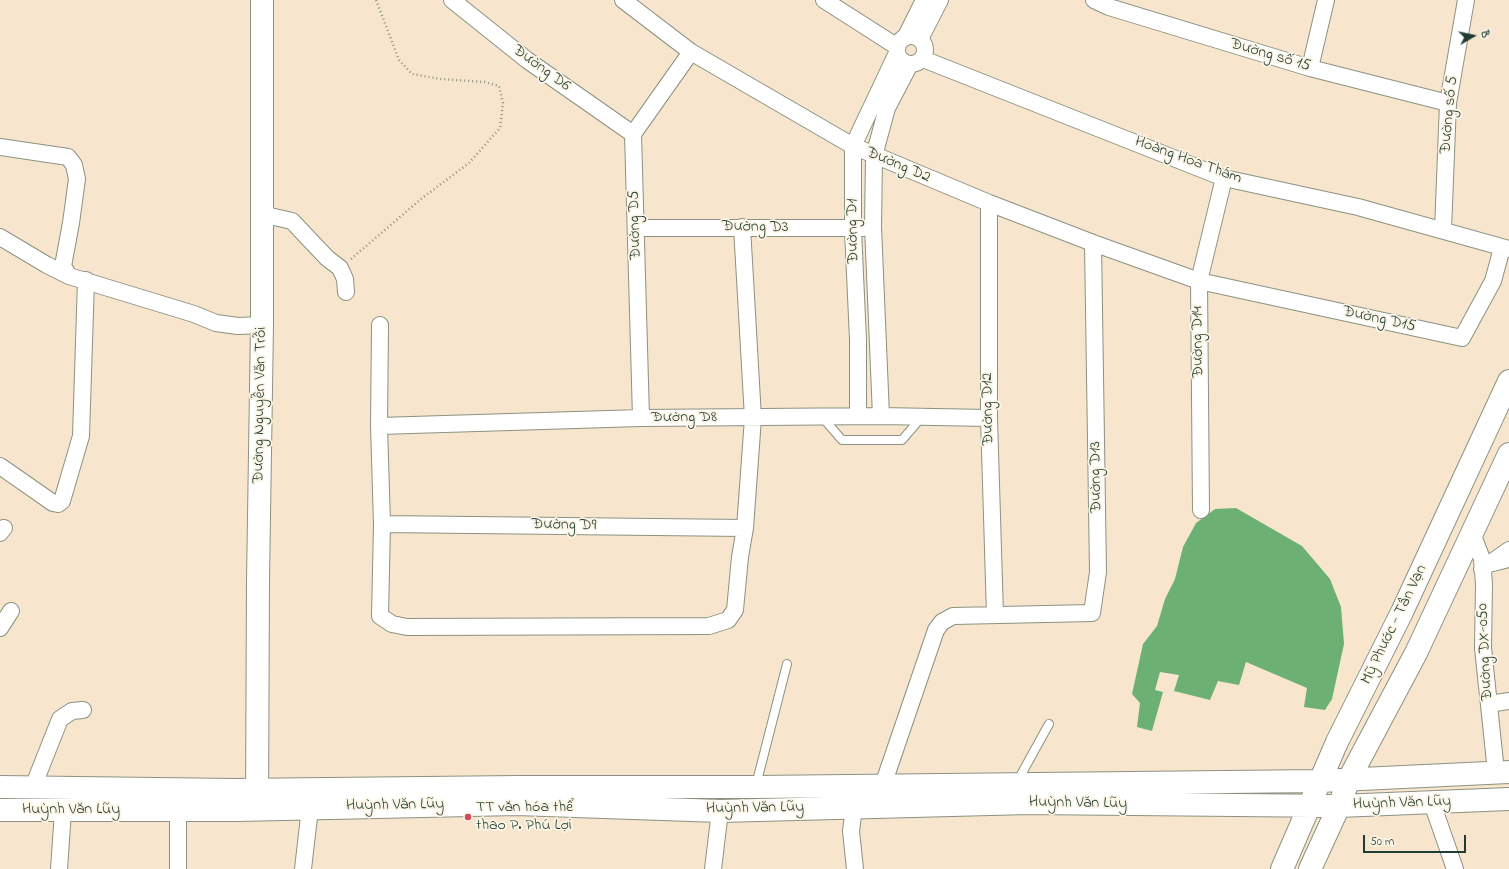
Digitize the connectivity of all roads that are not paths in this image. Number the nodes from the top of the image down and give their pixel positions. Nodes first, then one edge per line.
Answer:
1 (262, 0) edge
2 (452, 0) edge
3 (623, 0) edge
4 (824, 0) edge
5 (924, 0) edge
6 (940, 0) edge
7 (1094, 0) edge
8 (1326, 0) edge
9 (1466, 0) edge
10 (904, 44) junction
11 (691, 52) junction
12 (917, 61) junction
13 (1310, 68) junction
14 (1448, 103) junction
15 (633, 134) junction
16 (853, 146) junction
17 (0, 147) edge
18 (874, 156) junction
19 (1224, 178) junction
20 (989, 203) junction
21 (261, 214) junction
22 (742, 227) junction
23 (873, 227) junction
24 (636, 228) junction
25 (853, 230) junction
26 (1443, 230) junction
27 (0, 237) edge
28 (1093, 243) junction
29 (1505, 248) edge
30 (69, 276) junction
31 (86, 280) junction
32 (1199, 281) junction
33 (346, 292) dead end
34 (262, 325) junction
35 (380, 325) dead end
36 (877, 337) junction
37 (858, 340) junction
38 (1509, 381) edge
39 (858, 416) junction
40 (882, 416) junction
41 (821, 417) junction
42 (641, 418) junction
43 (753, 418) junction
44 (921, 418) junction
45 (989, 418) junction
46 (379, 426) junction
47 (1509, 454) edge
48 (0, 466) edge
49 (1201, 510) dead end
50 (382, 524) junction
51 (745, 528) junction
52 (1472, 533) junction
53 (1509, 550) edge
54 (1509, 563) edge
55 (1482, 569) junction
56 (11, 611) dead end
57 (995, 615) junction
58 (0, 628) edge
59 (788, 664) dead end
60 (1509, 701) edge
61 (1489, 704) junction
62 (83, 710) dead end
63 (1049, 724) dead end
64 (1503, 772) edge
65 (1349, 779) junction
66 (1319, 781) junction
67 (1016, 783) junction
68 (883, 785) junction
69 (0, 787) edge
70 (33, 787) junction
71 (755, 787) junction
72 (256, 799) junction
73 (1509, 799) edge
74 (1432, 803) junction
75 (1308, 806) junction
76 (1339, 806) junction
77 (310, 808) junction
78 (854, 808) junction
79 (0, 810) edge
80 (178, 810) junction
81 (62, 811) junction
82 (720, 811) junction
83 (59, 869) edge
84 (178, 869) edge
85 (302, 869) edge
86 (712, 869) edge
87 (855, 869) edge
88 (1282, 869) edge
89 (1310, 869) edge
90 (1456, 869) edge

1 - 21 main road, Đường Nguyễn Văn Trỗi
2 - 15 street, Đường D6
3 - 11 street, Đường D2
4 - 10 street
5 - 10 street
6 - 10 street
7 - 13 street, Đường số 15
8 - 13 street
9 - 14 street, Đường số 5
10 - 12 street, Hoàng Hoa Thám
10 - 12 street
10 - 16 street, Đường D1
11 - 15 street
11 - 16 street, Đường D2
12 - 18 street, Đường D1
12 - 19 street, Hoàng Hoa Thám
13 - 14 street, Đường số 15
14 - 26 street, Đường số 5
15 - 24 street, Đường D5
16 - 18 street, Đường D2
16 - 25 street, Đường D1
17 - 30 street
18 - 20 street, Đường D2
18 - 23 street, Đường D1
19 - 26 street, Hoàng Hoa Thám
19 - 32 street, Đường D14
20 - 28 street, Đường D2
20 - 45 street, Đường D12
21 - 33 street
21 - 34 main road, Đường Nguyễn Văn Trỗi
22 - 24 street, Đường D3
22 - 25 street, Đường D3
22 - 43 street
23 - 25 street, Đường D3
23 - 36 street, Đường D1
24 - 42 street, Đường D5
25 - 37 street, Đường D1
26 - 29 street, Hoàng Hoa Thám
27 - 30 street
28 - 32 street, Đường D2
28 - 57 street, Đường D13
29 - 32 street, Đường D15
30 - 31 street
31 - 34 street
31 - 48 street
32 - 49 street, Đường D14
34 - 72 main road, Đường Nguyễn Văn Trỗi
35 - 46 street
36 - 37 street
36 - 40 street, Đường D1
37 - 39 street, Đường D1
38 - 66 main road, Mỹ Phước - Tân Vạn
39 - 40 street, Đường D8
39 - 41 street, Đường D8
40 - 44 street, Đường D8
41 - 43 street, Đường D8
41 - 44 lane
42 - 43 street, Đường D8
42 - 46 street, Đường D8
43 - 51 street
44 - 45 street, Đường D8
45 - 57 street, Đường D12
46 - 50 street
47 - 52 main road, Mỹ Phước - Tân Vạn
50 - 51 street, Đường D9
50 - 51 street
52 - 55 street, Đường DX-050
52 - 65 main road, Mỹ Phước - Tân Vạn
53 - 55 street
54 - 55 lane
55 - 61 street, Đường DX-050
56 - 58 street
57 - 68 street
59 - 71 lane
60 - 61 street
61 - 64 street, Đường DX-050
62 - 70 street
63 - 67 lane
64 - 65 main road, Huỳnh Văn Lũy
65 - 66 main road, Huỳnh Văn Lũy
65 - 76 main road, Mỹ Phước - Tân Vạn
66 - 67 main road, Huỳnh Văn Lũy
66 - 75 main road, Mỹ Phước - Tân Vạn
67 - 68 main road, Huỳnh Văn Lũy
68 - 71 main road, Huỳnh Văn Lũy
69 - 70 main road, Huỳnh Văn Lũy
70 - 72 main road, Huỳnh Văn Lũy
71 - 72 main road, Huỳnh Văn Lũy
72 - 77 main road, Huỳnh Văn Lũy
72 - 80 main road, Huỳnh Văn Lũy
73 - 74 main road, Huỳnh Văn Lũy
74 - 76 main road, Huỳnh Văn Lũy
74 - 90 street
75 - 76 main road, Huỳnh Văn Lũy
75 - 78 main road, Huỳnh Văn Lũy
75 - 88 main road, Mỹ Phước - Tân Vạn
76 - 89 main road, Mỹ Phước - Tân Vạn
77 - 82 main road, Huỳnh Văn Lũy
77 - 85 street
78 - 82 main road, Huỳnh Văn Lũy
78 - 87 street
79 - 81 main road, Huỳnh Văn Lũy
80 - 81 main road, Huỳnh Văn Lũy
80 - 84 street
81 - 83 street
82 - 86 street

